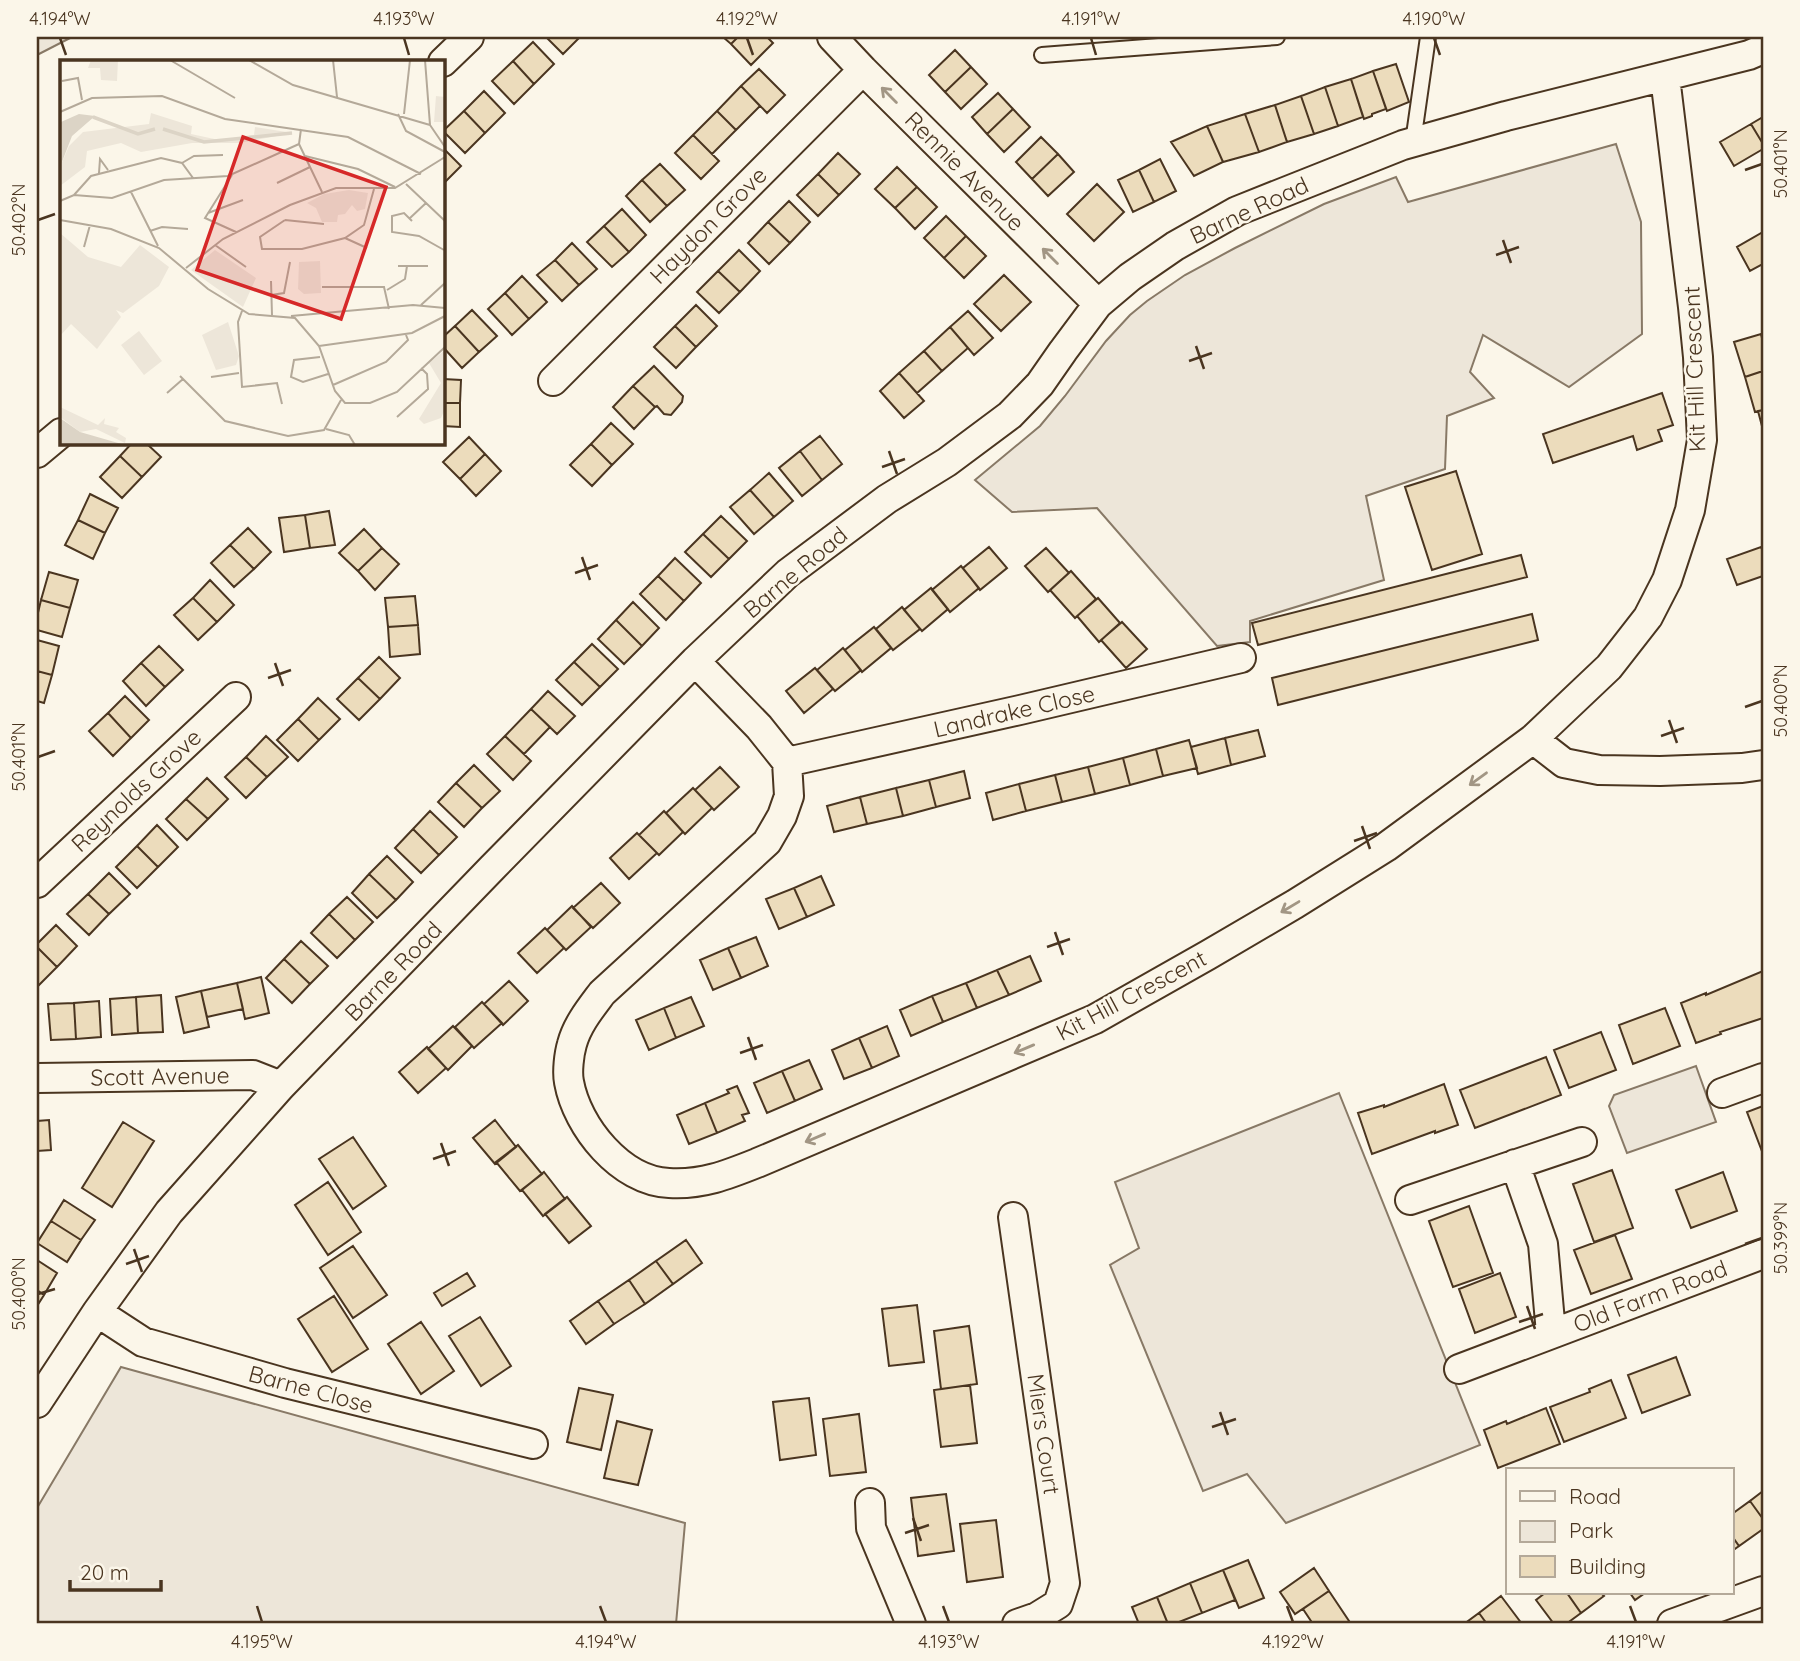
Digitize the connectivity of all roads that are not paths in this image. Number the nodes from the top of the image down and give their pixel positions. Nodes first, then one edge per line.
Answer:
1 (469, 37) edge
2 (832, 37) edge
3 (1277, 37) edge
4 (1428, 37) edge
5 (1763, 49) edge
6 (1042, 55) dead end
7 (444, 61) edge
8 (863, 70) junction
9 (1665, 77) junction
10 (1413, 142) junction
11 (1098, 304) junction
12 (553, 381) dead end
13 (60, 434) edge
14 (37, 453) edge
15 (1241, 658) dead end
16 (695, 661) junction
17 (236, 697) dead end
18 (1533, 739) junction
19 (787, 762) junction
20 (1763, 765) edge
21 (37, 883) edge
22 (37, 1078) edge
23 (1763, 1078) edge
24 (281, 1086) junction
25 (1722, 1093) dead end
26 (1582, 1142) dead end
27 (1515, 1164) junction
28 (1410, 1200) dead end
29 (1013, 1217) dead end
30 (1763, 1254) edge
31 (97, 1312) junction
32 (1551, 1333) junction
33 (1459, 1369) dead end
34 (37, 1403) edge
35 (533, 1444) dead end
36 (870, 1503) dead end
37 (1763, 1591) edge
38 (911, 1624) edge
39 (1017, 1624) edge
40 (1672, 1624) edge

1 - 7 street
2 - 8 street, Rennie Avenue
3 - 6 lane
4 - 10 lane
5 - 9 street, Barne Road
11 -> 8 street, Rennie Avenue
8 - 12 street, Haydon Grove
9 - 10 street, Barne Road
9 - 18 street, Kit Hill Crescent
10 - 11 street, Barne Road
11 - 16 street, Barne Road
13 - 14 street
15 - 19 street, Landrake Close
16 - 19 street
16 - 24 street, Barne Road
17 - 21 street, Reynolds Grove
18 -> 19 street, Kit Hill Crescent
18 - 20 street
22 - 24 street, Scott Avenue
23 - 25 street
24 - 31 street, Barne Road
26 - 27 street
27 - 28 street
27 - 32 street
29 - 39 street, Miers Court
30 - 32 street, Old Farm Road
31 - 34 street, Barne Road
31 - 35 street, Barne Close
32 - 33 street, Old Farm Road
36 - 38 street
37 - 40 street

